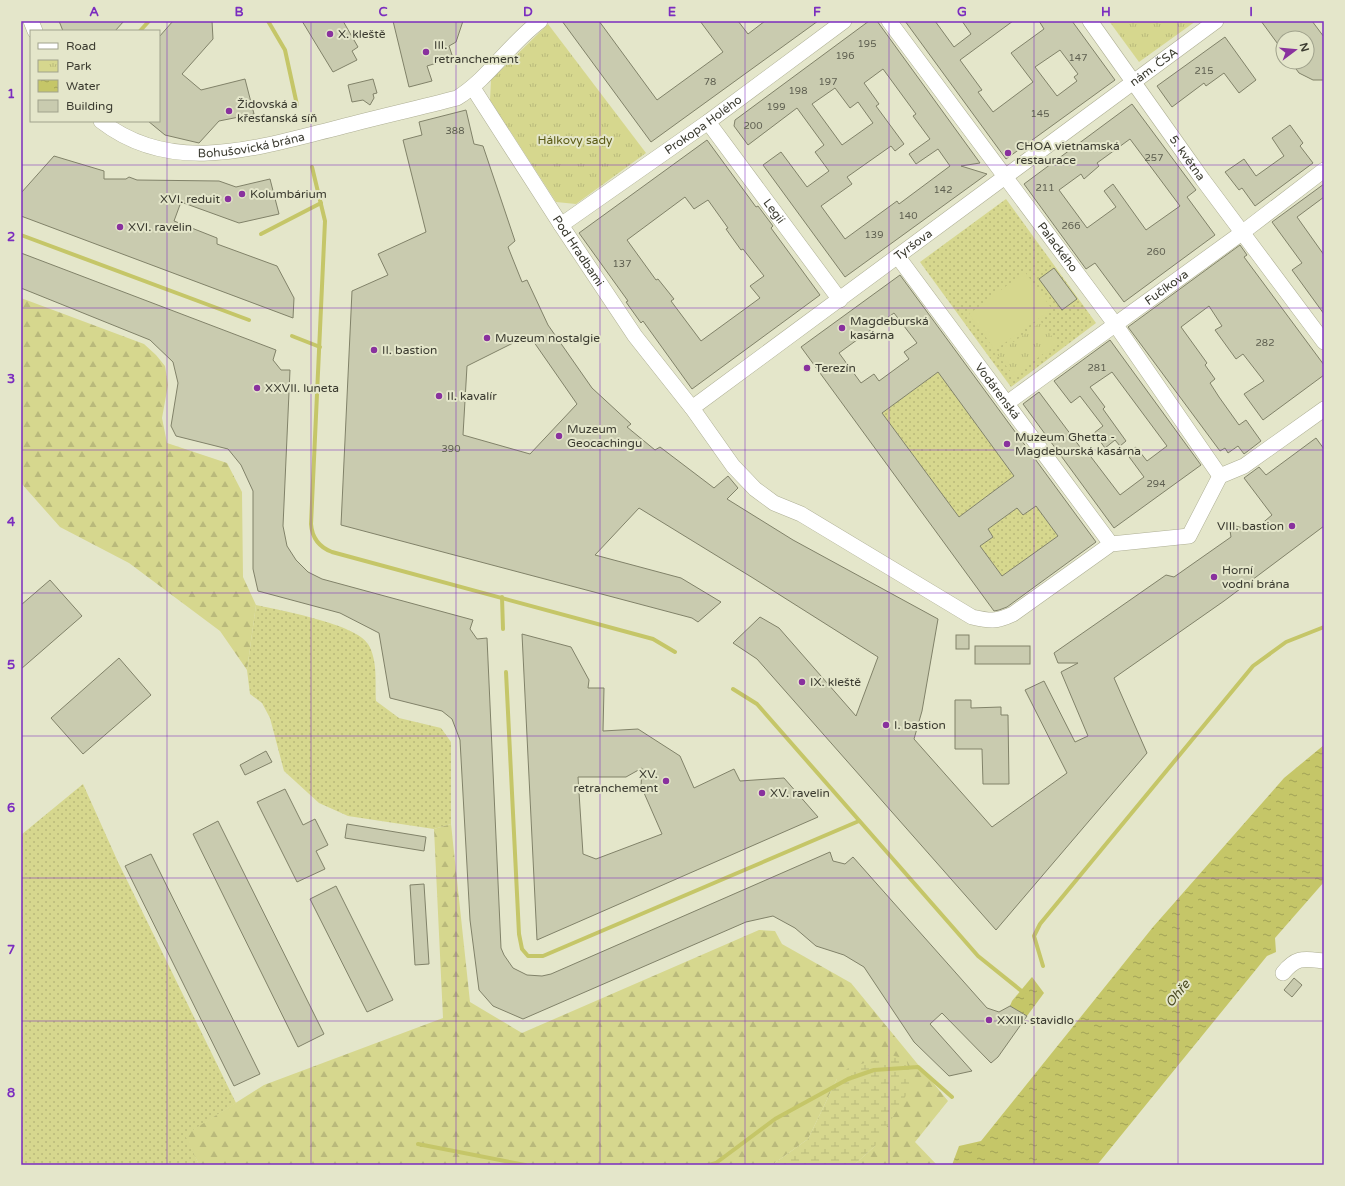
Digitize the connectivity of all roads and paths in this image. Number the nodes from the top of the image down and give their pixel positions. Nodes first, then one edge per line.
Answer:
1 (540, 21) edge
2 (844, 21) edge
3 (889, 21) edge
4 (1090, 21) edge
5 (1216, 21) edge
6 (529, 26) edge
7 (1134, 83) junction
8 (473, 88) junction
9 (102, 122) edge
10 (708, 122) junction
11 (1324, 170) edge
12 (1005, 176) junction
13 (561, 225) junction
14 (1243, 232) junction
15 (898, 257) junction
16 (840, 300) junction
17 (1115, 324) junction
18 (1324, 342) edge
19 (1007, 403) junction
20 (692, 408) junction
21 (1324, 408) edge
22 (1220, 476) junction
23 (1111, 544) junction
24 (1324, 961) edge
25 (1283, 973) dead end

1 - 6 street, Bohušovická brána
2 - 10 street, Prokopa Holého
3 - 12 street, Palackého
4 - 7 street, nám. ČSA
5 - 7 street, nám. ČSA
6 - 8 street, Bohušovická brána
7 - 12 street, Tyršova
7 - 14 street, 5. května
8 - 9 street, Bohušovická brána
8 - 13 street, Pod Hradbami
10 - 13 street, Prokopa Holého
10 - 16 street, Legií
11 - 14 street, Fučíkova
12 - 15 street, Tyršova
12 - 17 street, Palackého
13 - 20 street, Pod Hradbami
14 - 17 street, Fučíkova
14 - 18 street
15 - 16 street, Tyršova
15 - 19 street, Vodárenská
16 - 20 street, Tyršova
17 - 19 street, Fučíkova
17 - 22 street, Palackého
19 - 23 street, Vodárenská
20 - 23 street, Pod Hradbami
21 - 22 street
22 - 23 street
24 - 25 street

